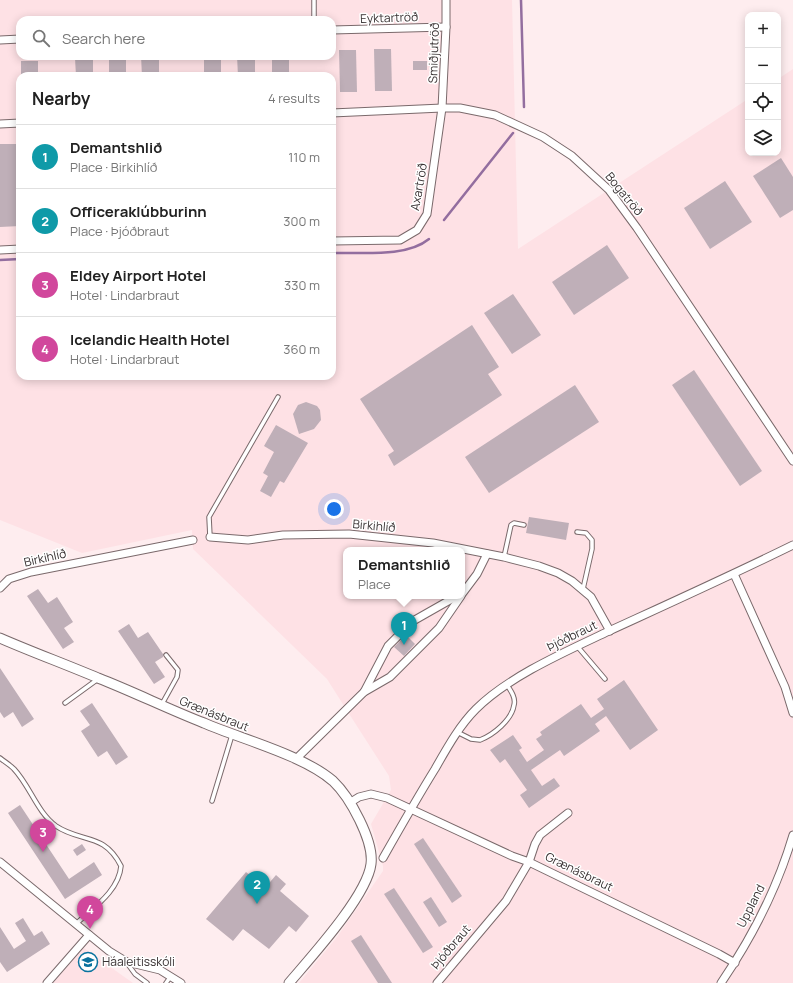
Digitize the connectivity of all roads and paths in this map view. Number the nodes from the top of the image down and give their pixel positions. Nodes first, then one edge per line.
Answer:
1 (314, 0) edge
2 (446, 0) edge
3 (314, 16) edge
4 (446, 27) junction
5 (336, 30) edge
6 (16, 39) edge
7 (0, 40) edge
8 (442, 108) junction
9 (336, 113) edge
10 (16, 123) edge
11 (0, 124) edge
12 (336, 241) edge
13 (16, 249) edge
14 (0, 250) edge
15 (278, 398) dead end
16 (793, 461) edge
17 (524, 524) dead end
18 (577, 532) dead end
19 (210, 537) joint
20 (193, 540) dead end
21 (793, 545) edge
22 (452, 547) edge
23 (465, 550) edge
24 (487, 554) junction
25 (504, 557) junction
26 (734, 574) junction
27 (0, 588) edge
28 (583, 589) junction
29 (465, 590) edge
30 (452, 599) edge
31 (459, 599) edge
32 (610, 631) junction
33 (1, 640) edge
34 (577, 646) junction
35 (166, 655) dead end
36 (98, 678) junction
37 (605, 679) dead end
38 (507, 685) junction
39 (364, 692) junction
40 (65, 703) dead end
41 (161, 704) junction
42 (793, 713) edge
43 (457, 732) junction
44 (233, 734) junction
45 (0, 758) edge
46 (296, 760) junction
47 (212, 801) dead end
48 (351, 802) junction
49 (410, 808) junction
50 (568, 813) dead end
51 (793, 835) edge
52 (383, 858) dead end
53 (0, 862) edge
54 (529, 862) junction
55 (76, 924) junction
56 (89, 935) junction
57 (127, 962) junction
58 (735, 963) junction
59 (171, 976) junction
60 (47, 983) edge
61 (147, 983) edge
62 (166, 983) edge
63 (181, 983) edge
64 (290, 983) edge
65 (437, 983) edge
66 (721, 983) edge

1 - 3 lane
2 - 4 street, Smiðjutröð
4 - 5 street, Eyktartröð
4 - 8 street, Smiðjutröð
6 - 7 street
8 - 9 street, Bogatröð
8 - 12 street, Axartröð
8 - 16 street, Bogatröð
10 - 11 street
13 - 14 street
15 - 19 lane
17 - 25 lane
18 - 28 lane
19 - 22 street, Birkihlíð
20 - 27 street, Birkihlíð
21 - 26 street, Þjóðbraut
23 - 24 street, Birkihlíð
24 - 25 street, Birkihlíð
24 - 29 street
25 - 28 street, Birkihlíð
26 - 32 street, Þjóðbraut
26 - 42 street
28 - 32 street, Birkihlíð
30 - 39 street
31 - 39 street
32 - 34 street, Þjóðbraut
33 - 36 street, Grænásbraut
34 - 37 lane
34 - 38 street, Þjóðbraut
35 - 41 lane
36 - 40 lane
36 - 41 street, Grænásbraut
38 - 43 street, Þjóðbraut
38 - 43 lane
39 - 46 street
41 - 44 street, Grænásbraut
43 - 49 street, Þjóðbraut
44 - 46 street, Grænásbraut
44 - 47 lane
45 - 55 lane
46 - 48 street, Grænásbraut
48 - 49 street, Grænásbraut
48 - 64 street
49 - 52 street
49 - 54 street, Grænásbraut
50 - 54 street, Þjóðbraut
51 - 58 street, Uppland
53 - 55 street
54 - 58 street, Grænásbraut
54 - 65 street, Þjóðbraut
55 - 56 street
56 - 57 street
56 - 60 street
57 - 59 street
57 - 61 lane
58 - 66 street, Uppland
59 - 62 lane
59 - 63 street

